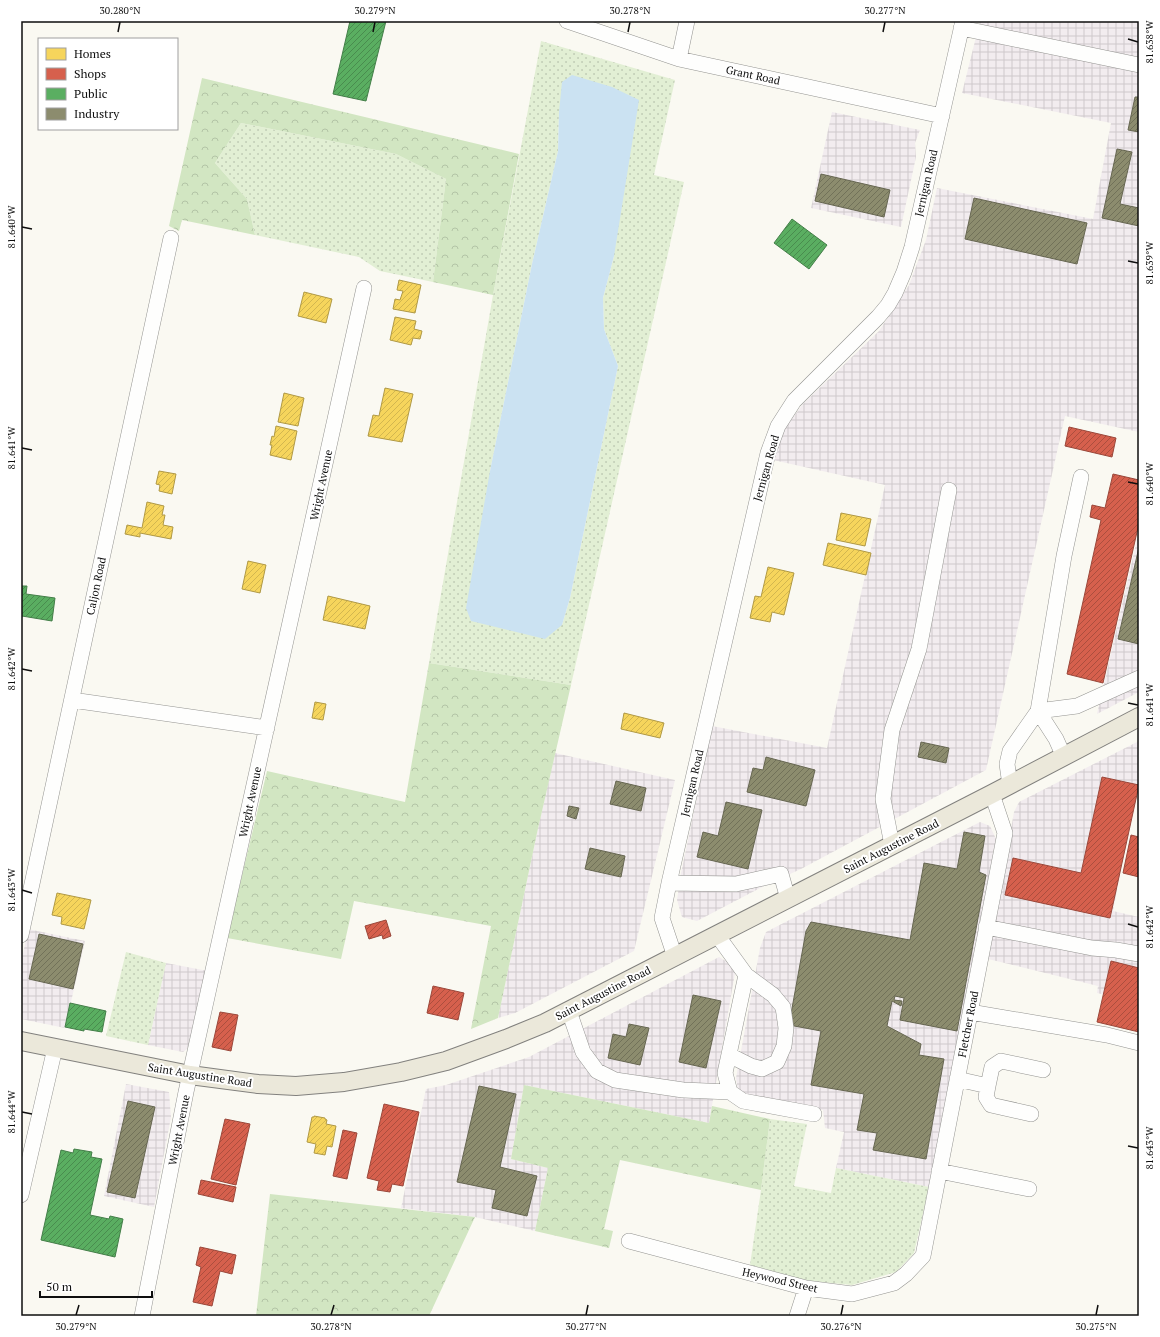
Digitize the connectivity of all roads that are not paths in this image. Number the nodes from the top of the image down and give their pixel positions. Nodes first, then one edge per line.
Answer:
1 (567, 21) edge
2 (687, 21) edge
3 (962, 25) edge
4 (679, 59) junction
5 (1139, 65) edge
6 (942, 116) junction
7 (171, 238) dead end
8 (364, 288) dead end
9 (1081, 477) dead end
10 (949, 490) dead end
11 (1139, 678) edge
12 (72, 700) junction
13 (1038, 712) junction
14 (1139, 718) edge
15 (267, 728) junction
16 (1064, 757) junction
17 (1010, 785) junction
18 (992, 794) junction
19 (892, 845) junction
20 (670, 883) junction
21 (788, 899) junction
22 (986, 927) junction
23 (21, 934) edge
24 (717, 935) junction
25 (1139, 954) edge
26 (675, 957) junction
27 (746, 974) junction
28 (569, 1011) junction
29 (970, 1012) junction
30 (21, 1041) edge
31 (1139, 1043) edge
32 (55, 1048) junction
33 (728, 1055) junction
34 (1043, 1070) dead end
35 (190, 1076) junction
36 (957, 1079) junction
37 (988, 1086) junction
38 (730, 1092) junction
39 (814, 1114) dead end
40 (1031, 1114) dead end
41 (939, 1171) junction
42 (1029, 1189) dead end
43 (21, 1195) edge
44 (629, 1241) dead end
45 (923, 1256) joint
46 (806, 1288) junction
47 (142, 1316) edge
48 (797, 1316) edge

1 - 4 street, Grant Road
2 - 4 street
3 - 5 street
3 - 6 street, Jernigan Road
4 - 6 street, Grant Road
6 - 20 street, Jernigan Road
7 - 12 street, Caljon Road
8 - 15 street, Wright Avenue
9 - 13 street
10 - 19 street
11 - 13 street
12 - 15 street
12 - 23 street, Caljon Road
13 - 16 street
13 - 17 street
14 - 16 main road, Saint Augustine Road
15 - 35 street, Wright Avenue
16 - 17 main road, Saint Augustine Road
17 - 18 main road, Saint Augustine Road
18 - 19 main road, Saint Augustine Road
18 - 22 street, Fletcher Road
19 - 21 main road, Saint Augustine Road
20 - 21 street
20 - 26 street, Jernigan Road
21 - 24 main road, Saint Augustine Road
22 - 25 street
22 - 29 street, Fletcher Road
24 - 26 main road, Saint Augustine Road
24 - 27 street
26 - 28 main road, Saint Augustine Road
27 - 33 street
27 - 33 street
28 - 35 main road, Saint Augustine Road
28 - 38 street
29 - 31 street
29 - 36 street, Fletcher Road
30 - 32 main road, Saint Augustine Road
32 - 35 main road, Saint Augustine Road
32 - 43 street
33 - 38 street
34 - 37 street
35 - 47 street, Wright Avenue
36 - 37 street
36 - 41 street, Fletcher Road
37 - 40 street
38 - 39 street
41 - 42 street
41 - 45 street, Fletcher Road
44 - 46 street, Heywood Street
45 - 46 street, Heywood Street
46 - 48 street

